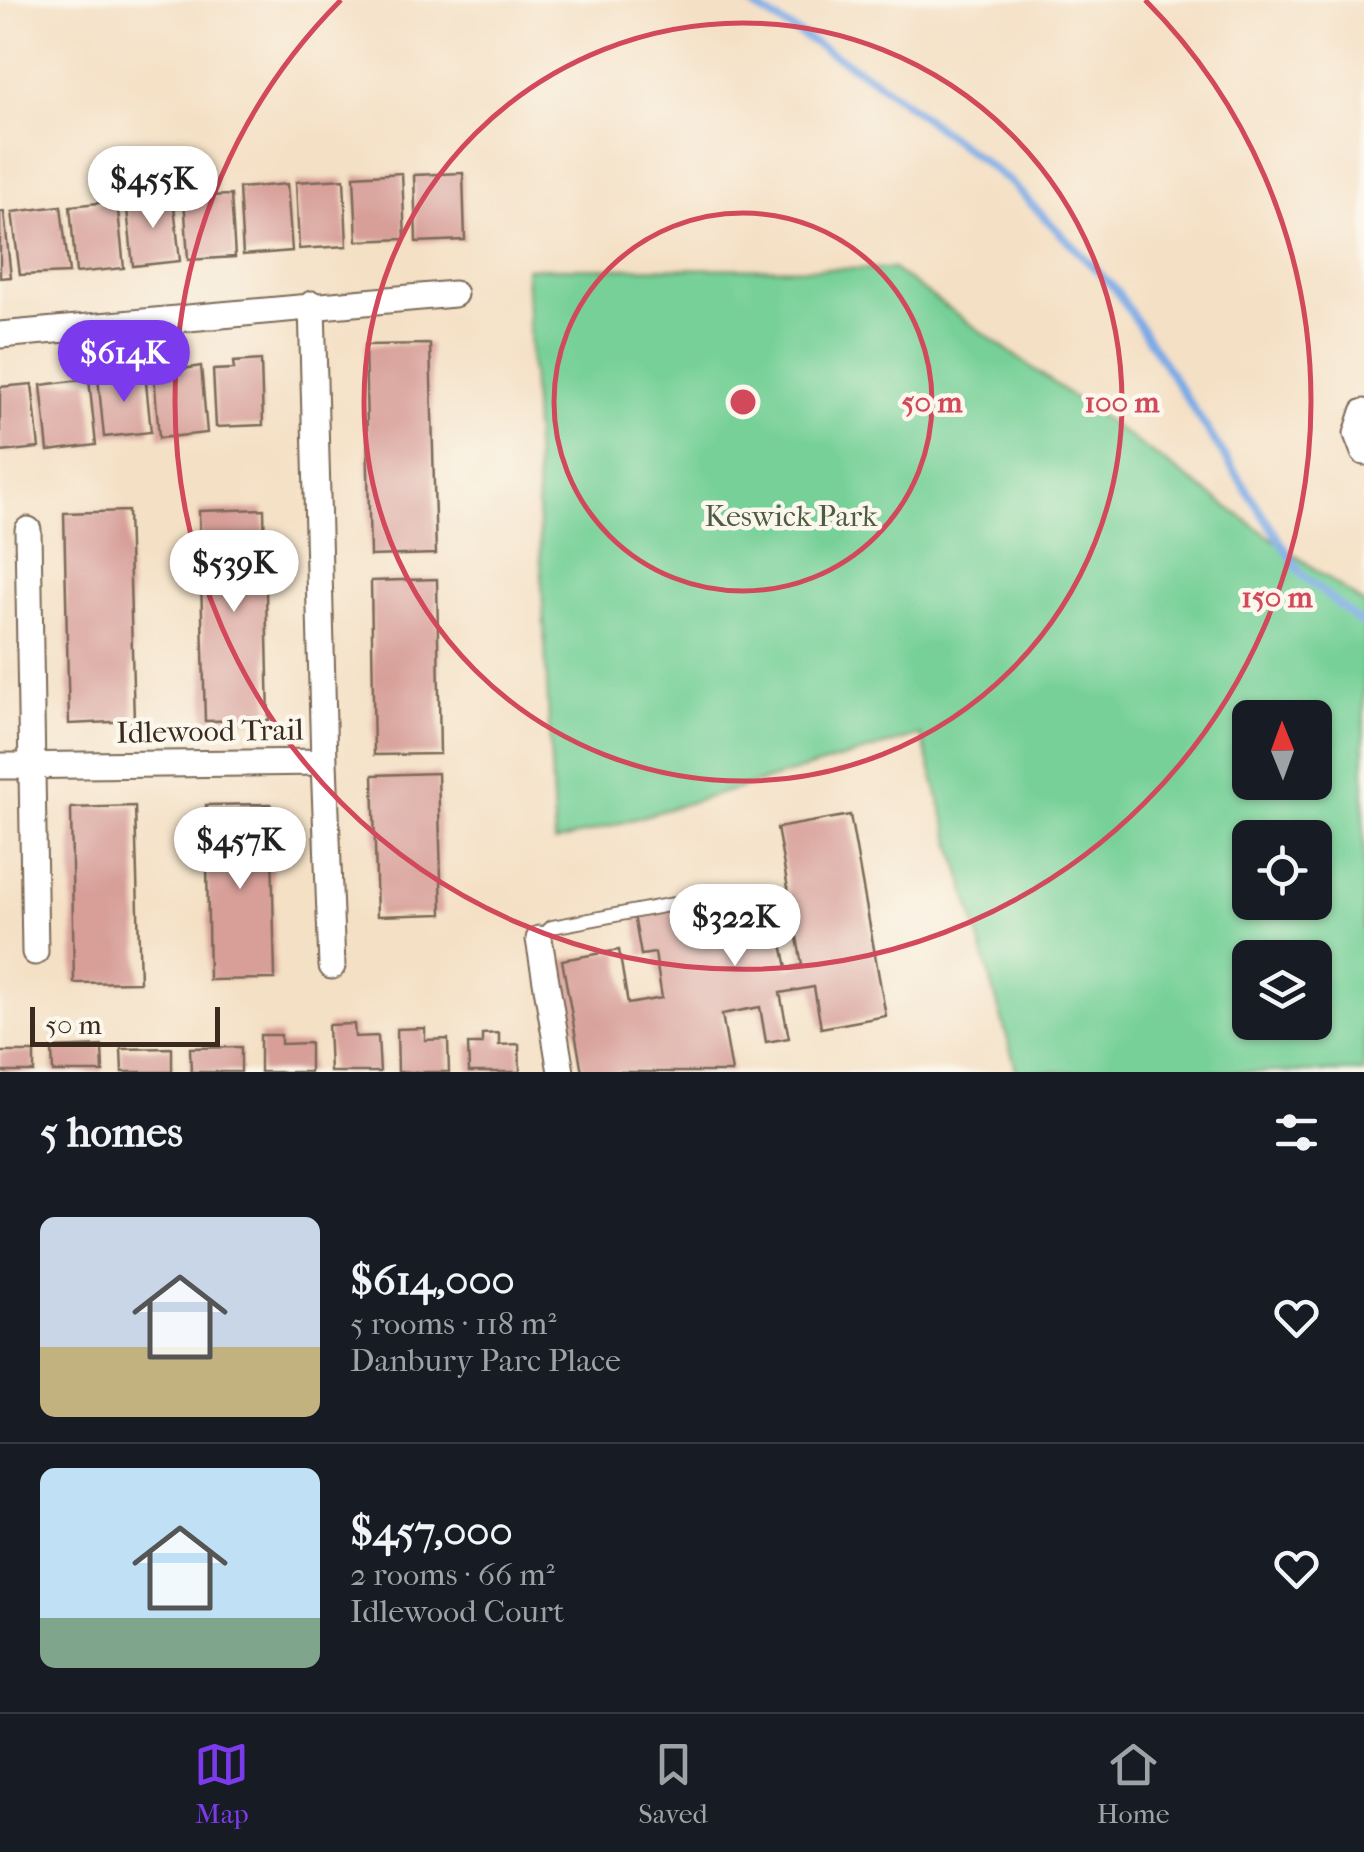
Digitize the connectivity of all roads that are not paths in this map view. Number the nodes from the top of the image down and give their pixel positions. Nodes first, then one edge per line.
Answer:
1 (454, 294) dead end
2 (312, 304) junction
3 (0, 334) edge
4 (1364, 412) edge
5 (1364, 452) edge
6 (28, 530) dead end
7 (324, 762) junction
8 (0, 766) edge
9 (32, 766) junction
10 (716, 896) dead end
11 (538, 939) joint
12 (35, 952) dead end
13 (332, 966) dead end
14 (562, 1072) edge

1 - 2 street
2 - 3 street
2 - 7 street, Idlewood Trail
4 - 5 street
6 - 9 street
7 - 9 street, Idlewood Trail
7 - 13 street
8 - 9 street, Idlewood Trail
9 - 12 street
10 - 11 lane
11 - 14 street

